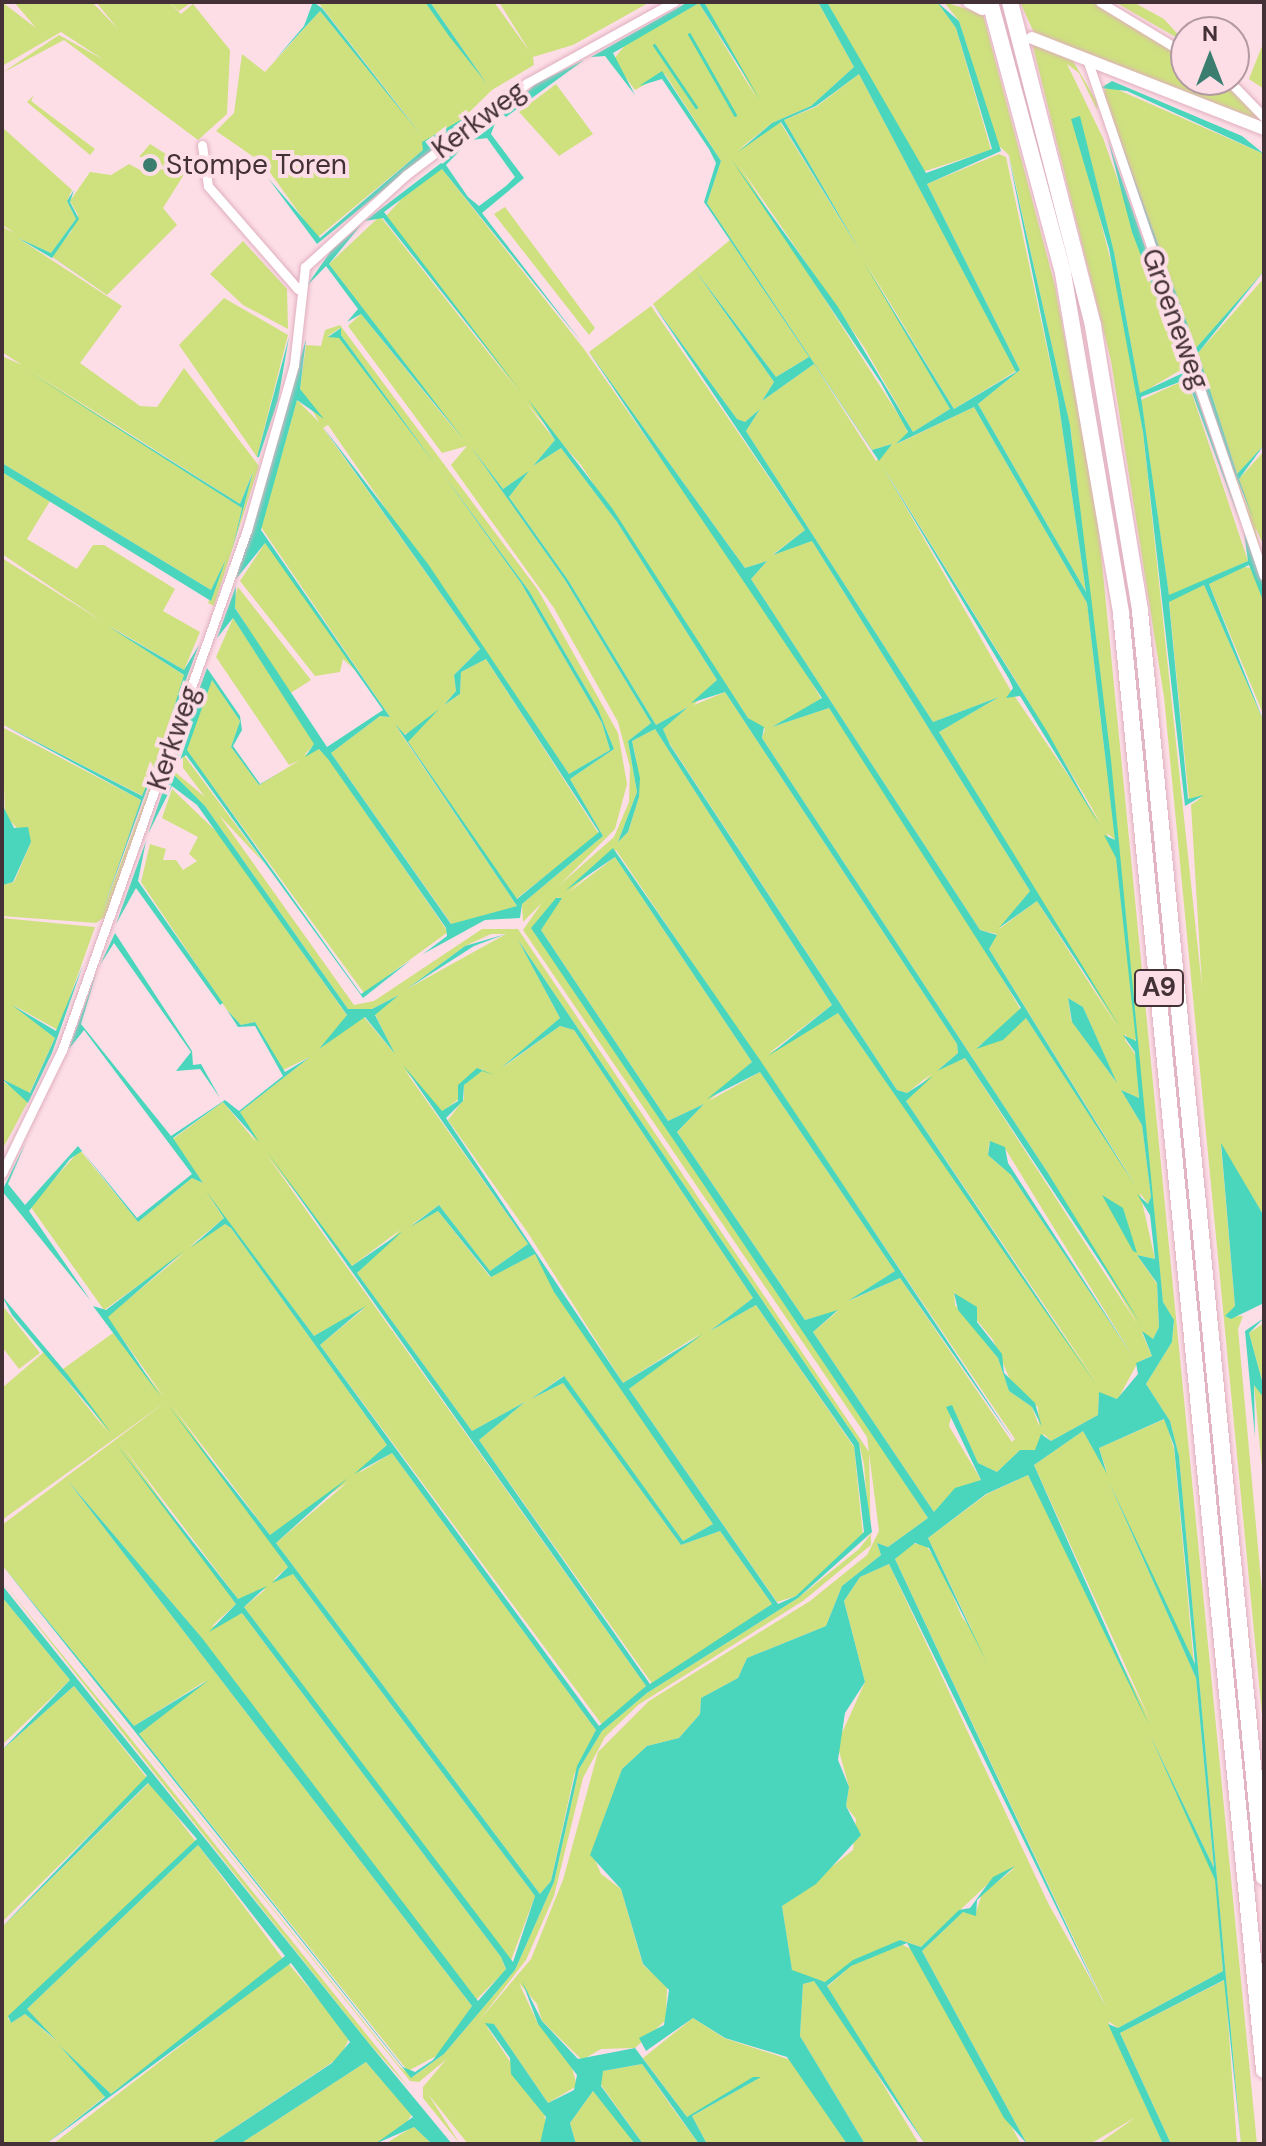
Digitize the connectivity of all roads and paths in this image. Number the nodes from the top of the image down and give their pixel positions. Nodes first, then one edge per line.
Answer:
1 (674, 2) edge
2 (969, 2) edge
3 (1010, 2) edge
4 (1100, 2) edge
5 (986, 6) edge
6 (1032, 38) dead end
7 (1170, 44) edge
8 (1088, 62) junction
9 (1244, 96) edge
10 (1264, 117) edge
11 (1264, 129) edge
12 (202, 145) dead end
13 (305, 267) junction
14 (284, 270) junction
15 (298, 289) junction
16 (1264, 576) edge
17 (2, 1173) edge
18 (1264, 1877) edge
19 (1264, 2070) edge

1 - 13 street, Kerkweg
2 - 5 street
3 - 18 highway, A9
4 - 7 street
5 - 19 highway, A9
6 - 8 street
8 - 11 street
8 - 16 street, Groeneweg
9 - 10 street
12 - 14 street
13 - 14 street
13 - 15 street, Kerkweg
14 - 15 street
15 - 17 street, Kerkweg

